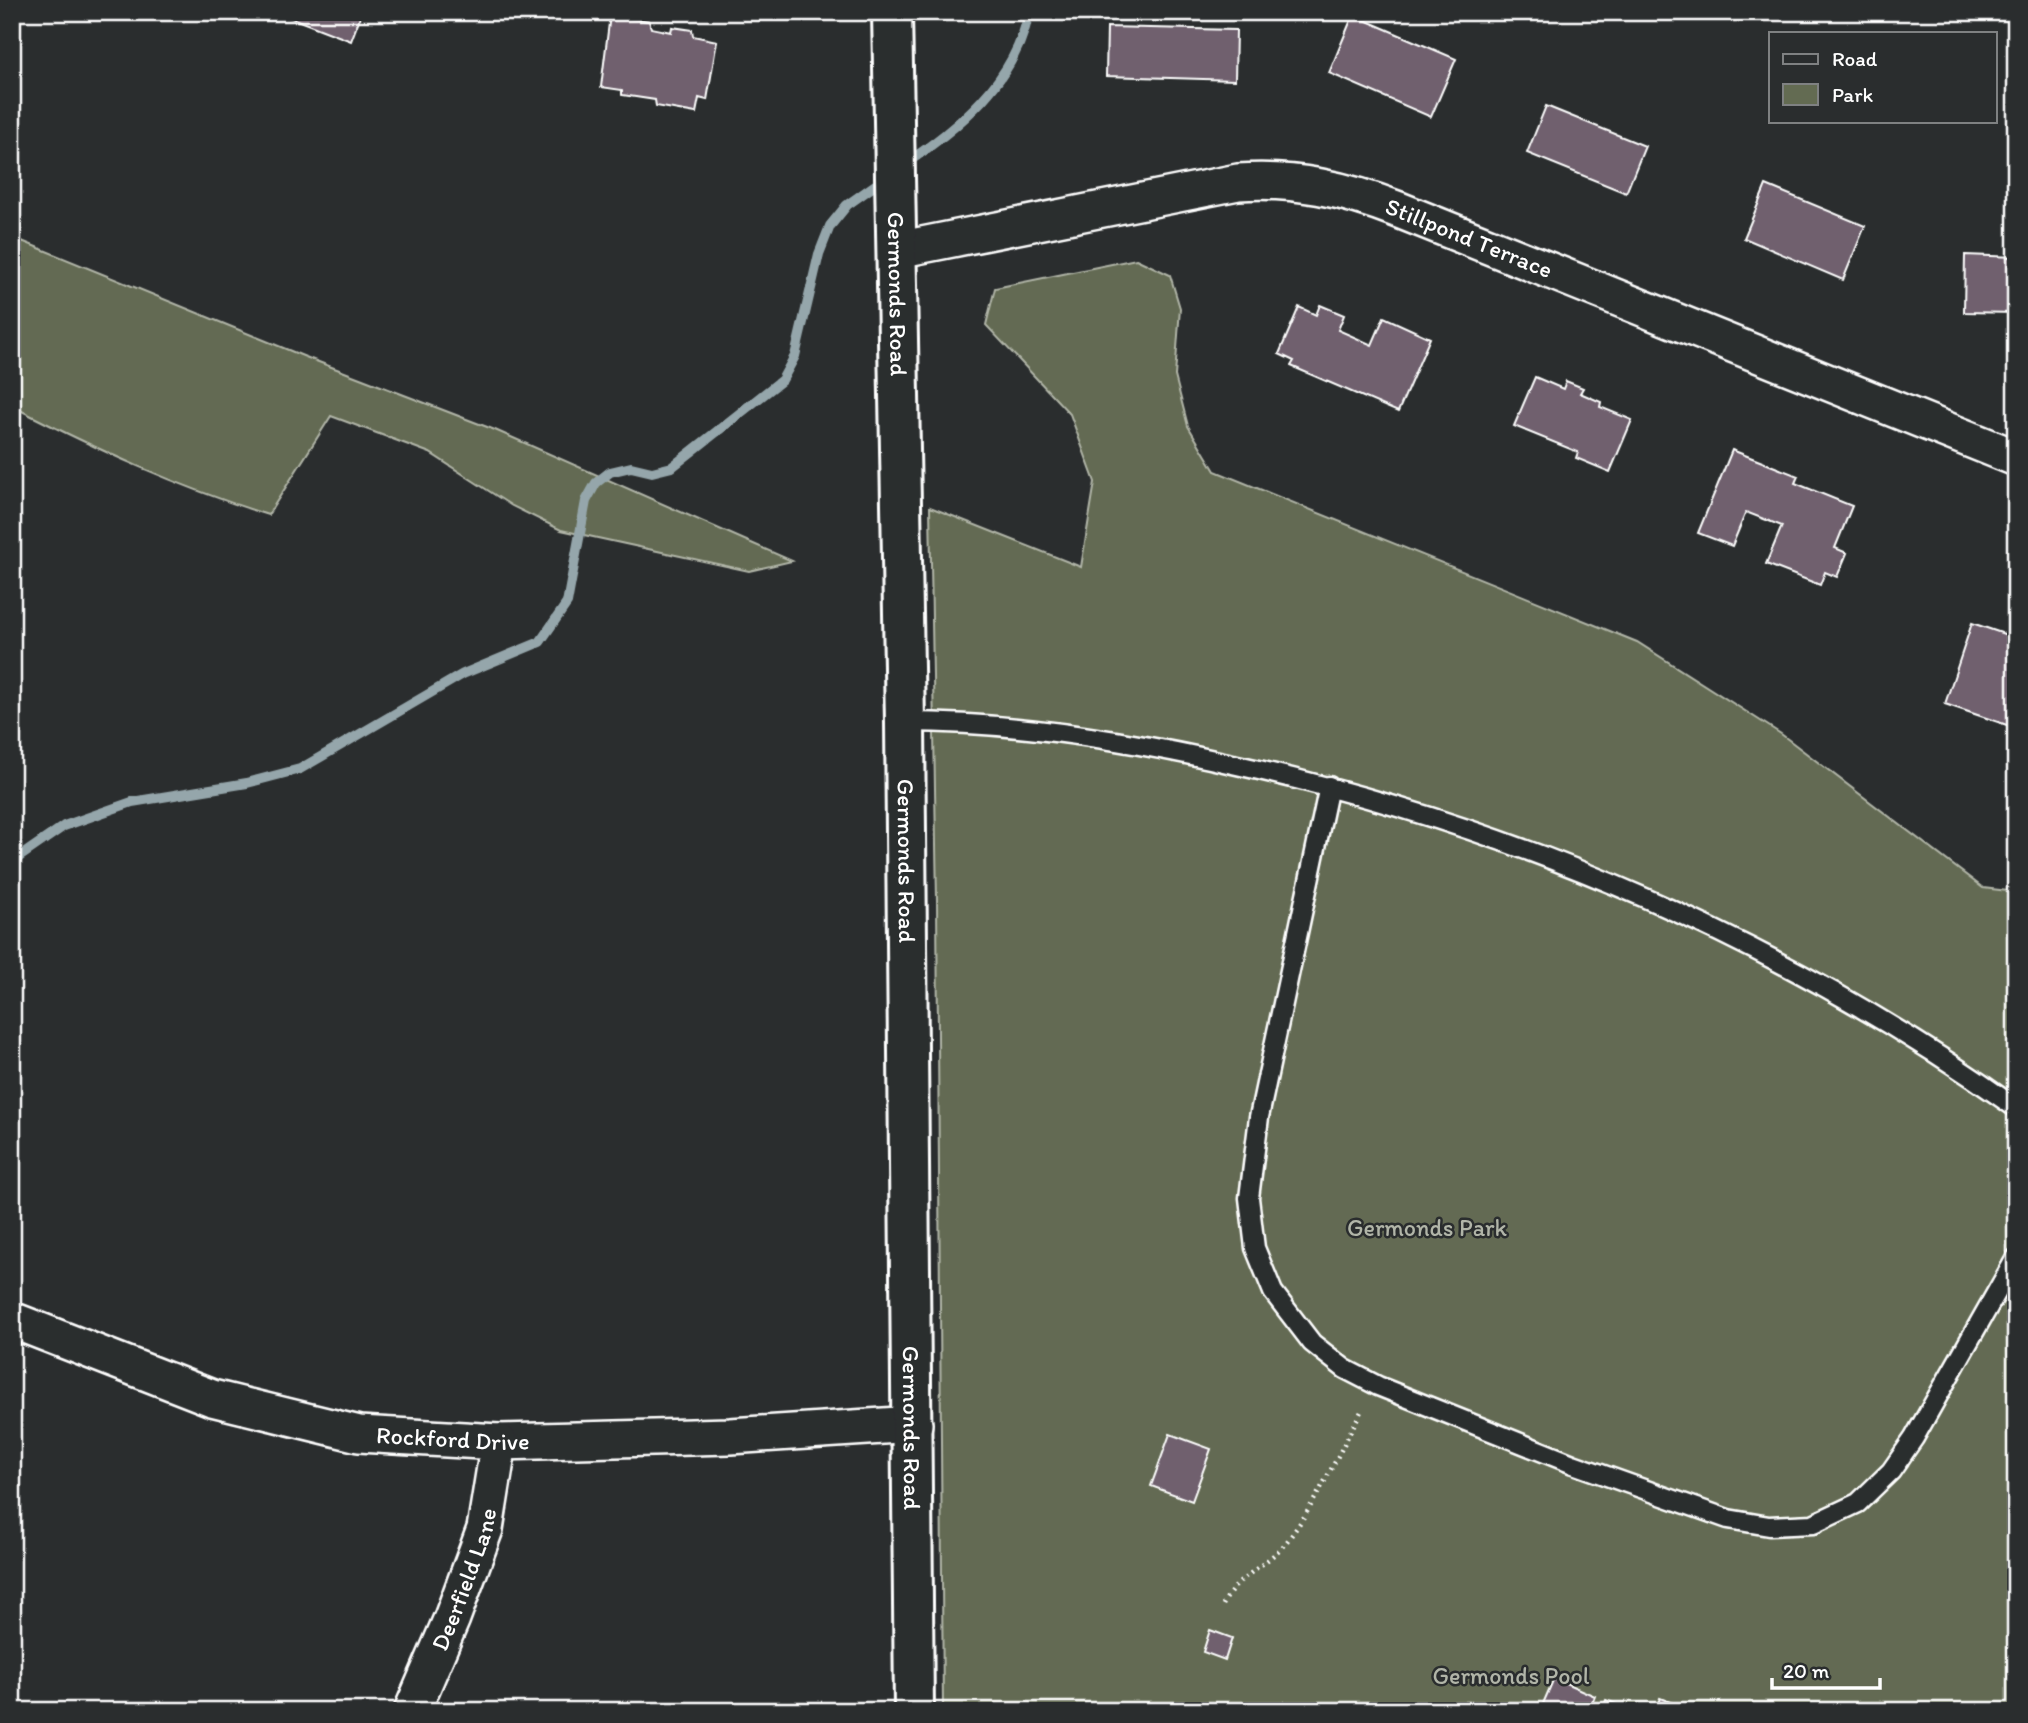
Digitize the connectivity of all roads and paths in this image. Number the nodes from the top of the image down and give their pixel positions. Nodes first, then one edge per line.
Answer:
1 (891, 12) edge
2 (897, 250) junction
3 (2016, 458) edge
4 (905, 722) junction
5 (1329, 786) junction
6 (2016, 1108) edge
7 (2016, 1258) edge
8 (12, 1320) edge
9 (1365, 1404) dead end
10 (914, 1424) junction
11 (499, 1442) junction
12 (1223, 1605) dead end
13 (412, 1711) edge
14 (914, 1711) edge

1 - 2 street, Germonds Road
2 - 3 street, Stillpond Terrace
2 - 4 street, Germonds Road
4 - 5 lane
4 - 10 street, Germonds Road
5 - 6 lane
5 - 7 lane
8 - 11 street, Rockford Drive
9 - 12 path
10 - 11 street, Rockford Drive
10 - 14 street, Germonds Road
11 - 13 street, Deerfield Lane

